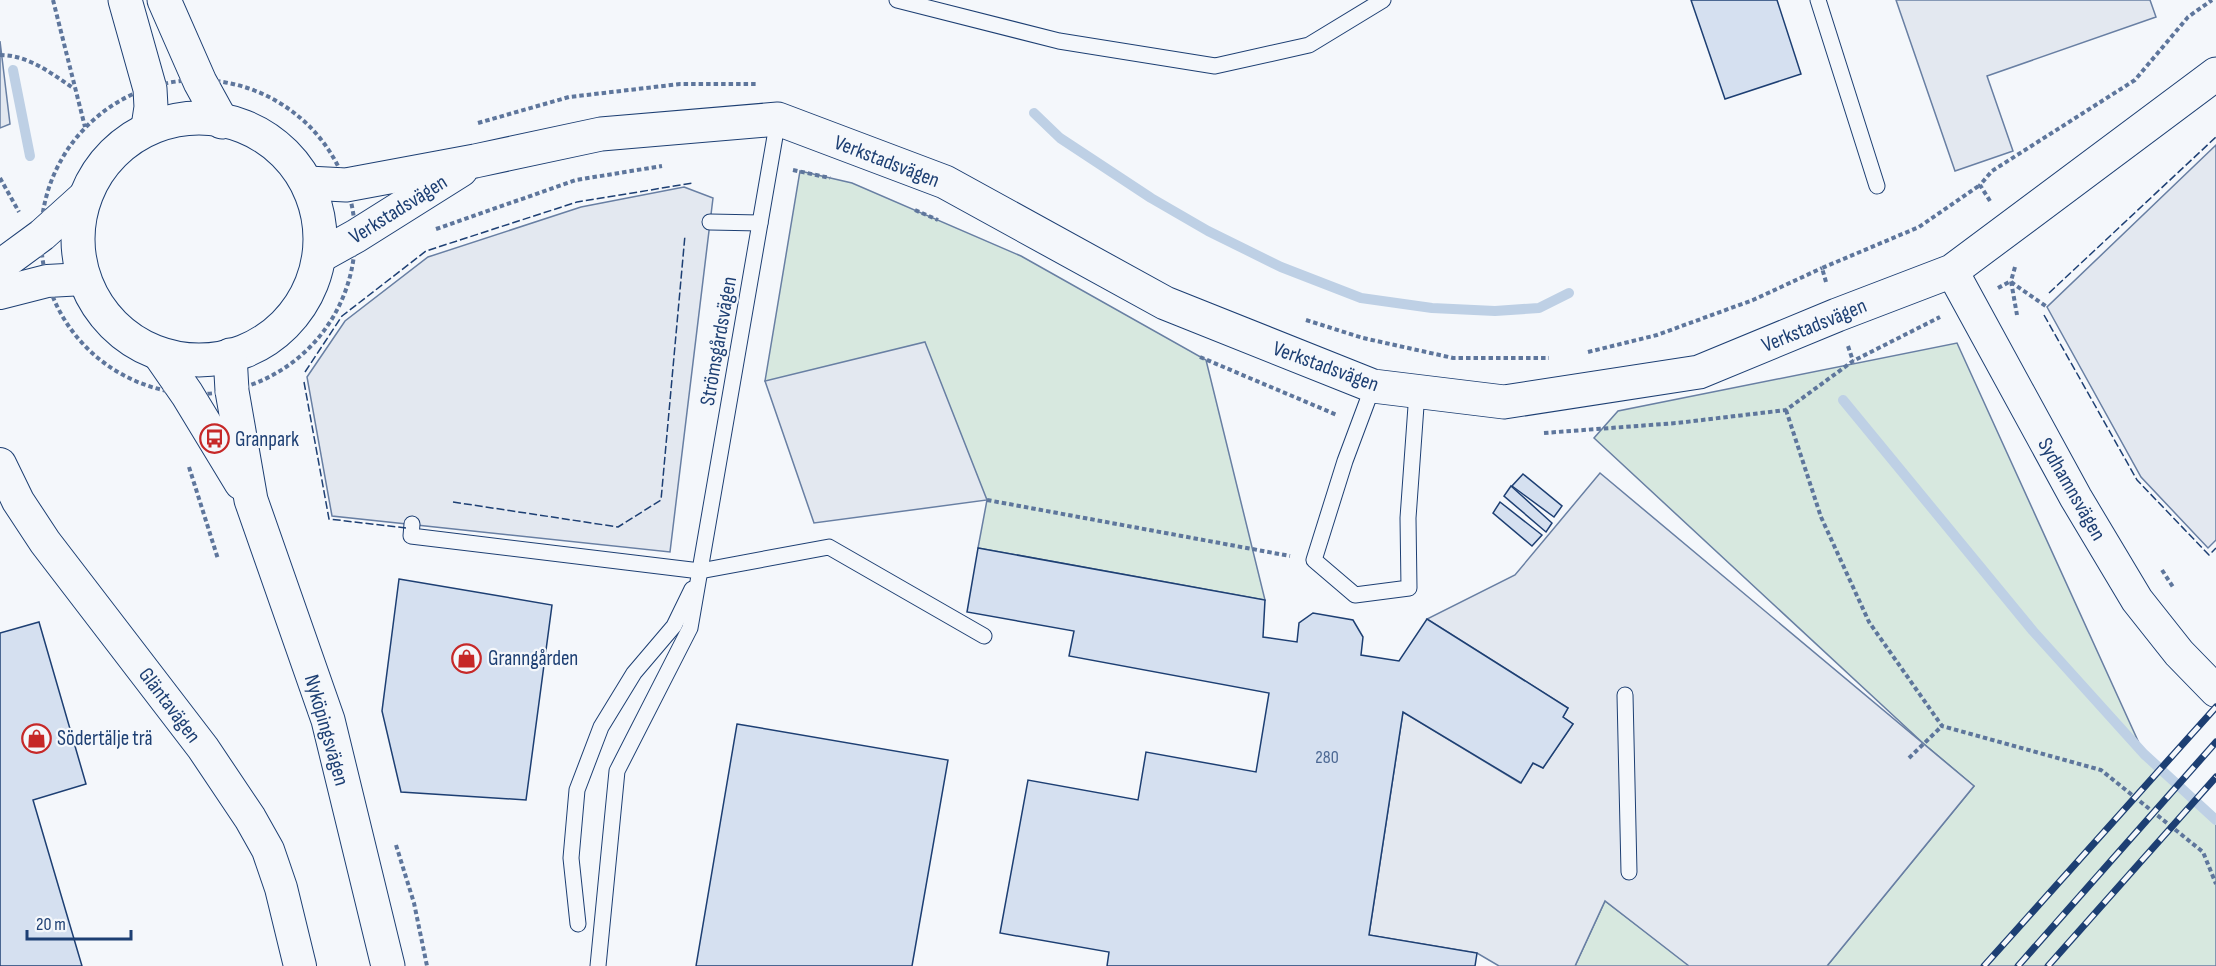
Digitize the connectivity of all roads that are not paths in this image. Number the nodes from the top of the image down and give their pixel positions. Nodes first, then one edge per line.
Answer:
1 (125, 0) edge
2 (164, 0) edge
3 (897, 0) edge
4 (1383, 0) edge
5 (1818, 0) edge
6 (2216, 74) edge
7 (778, 119) junction
8 (222, 122) junction
9 (148, 127) junction
10 (475, 161) junction
11 (308, 183) junction
12 (1877, 186) dead end
13 (83, 198) junction
14 (710, 222) dead end
15 (760, 224) junction
16 (320, 256) junction
17 (0, 266) edge
18 (1952, 270) junction
19 (84, 279) junction
20 (0, 293) edge
21 (160, 356) junction
22 (230, 356) junction
23 (1372, 387) junction
24 (1417, 392) junction
25 (0, 464) edge
26 (251, 500) junction
27 (412, 524) dead end
28 (699, 572) junction
29 (984, 636) dead end
30 (2216, 691) edge
31 (1625, 695) dead end
32 (1629, 872) dead end
33 (578, 924) dead end
34 (300, 966) edge
35 (388, 966) edge
36 (598, 966) edge

1 - 9 main road
2 - 8 main road
3 - 4 lane
5 - 12 lane
6 - 18 main road, Verkstadsvägen
7 - 10 main road, Verkstadsvägen
7 - 15 lane, Strömsgårdsvägen
7 - 23 main road, Verkstadsvägen
8 - 9 main road
8 - 11 main road
9 - 13 main road
10 - 11 main road, Verkstadsvägen
10 - 16 main road, Verkstadsvägen
11 - 16 main road
13 - 17 street
13 - 19 main road
14 - 15 lane
15 - 28 lane, Strömsgårdsvägen
16 - 22 main road
18 - 24 main road, Verkstadsvägen
18 - 30 street, Sydhamnsvägen
19 - 20 street
19 - 21 main road
21 - 22 main road
21 - 26 main road, Nyköpingsvägen
22 - 26 main road, Nyköpingsvägen
23 - 24 main road, Verkstadsvägen
23 - 24 lane
25 - 34 street, Gläntavägen
26 - 35 main road, Nyköpingsvägen
27 - 28 lane
28 - 29 lane
28 - 33 lane
28 - 36 lane, Strömsgårdsvägen
31 - 32 lane

